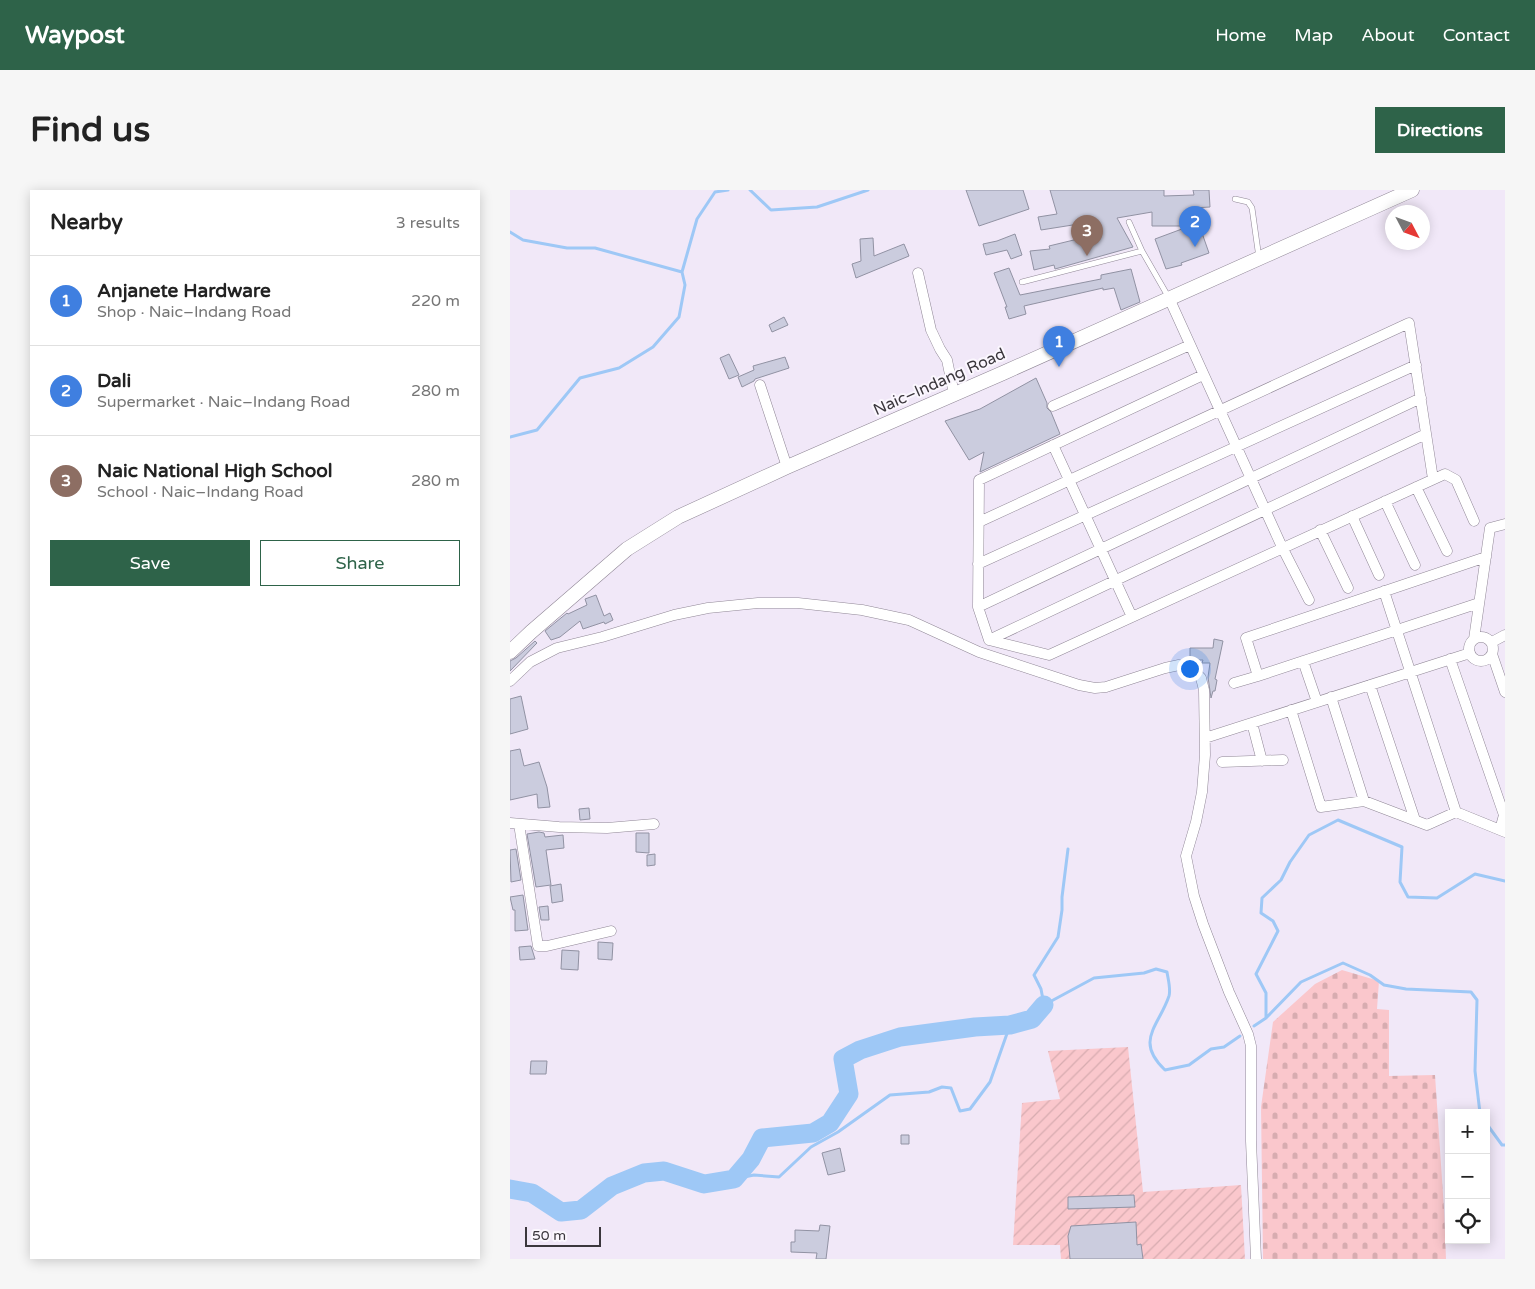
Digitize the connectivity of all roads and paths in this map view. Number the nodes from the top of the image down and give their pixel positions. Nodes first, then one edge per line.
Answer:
1 (1412, 190) edge
2 (1235, 199) dead end
3 (1129, 222) dead end
4 (1142, 251) junction
5 (1259, 258) junction
6 (918, 273) dead end
7 (1022, 282) dead end
8 (1169, 298) junction
9 (1190, 345) junction
10 (1416, 365) junction
11 (1203, 375) junction
12 (760, 385) dead end
13 (954, 394) junction
14 (1421, 398) junction
15 (1053, 406) dead end
16 (1220, 411) junction
17 (1426, 434) junction
18 (1053, 445) junction
19 (1236, 446) junction
20 (787, 467) junction
21 (1251, 478) junction
22 (1433, 479) junction
23 (1069, 480) junction
24 (1416, 487) junction
25 (1385, 501) junction
26 (1266, 510) junction
27 (1085, 515) junction
28 (1352, 516) junction
29 (1474, 521) dead end
30 (979, 522) junction
31 (1505, 524) edge
32 (1320, 530) junction
33 (1282, 547) junction
34 (1101, 549) junction
35 (1447, 551) dead end
36 (1486, 557) junction
37 (978, 564) junction
38 (1415, 565) dead end
39 (1379, 575) dead end
40 (1115, 580) junction
41 (1348, 588) dead end
42 (1384, 591) junction
43 (1309, 600) dead end
44 (1479, 603) junction
45 (978, 607) junction
46 (1132, 617) junction
47 (1396, 630) junction
48 (1505, 635) edge
49 (1474, 639) junction
50 (989, 640) junction
51 (1492, 642) junction
52 (510, 652) edge
53 (1470, 653) junction
54 (1492, 654) junction
55 (1450, 659) junction
56 (1303, 661) junction
57 (1410, 672) junction
58 (1258, 676) junction
59 (1502, 677) edge
60 (510, 681) edge
61 (1234, 683) dead end
62 (1370, 685) junction
63 (1505, 692) edge
64 (1331, 697) junction
65 (1318, 702) junction
66 (1291, 710) junction
67 (1252, 723) junction
68 (1205, 738) junction
69 (1283, 760) dead end
70 (1262, 761) junction
71 (1222, 762) dead end
72 (1364, 800) junction
73 (1456, 812) junction
74 (1505, 814) edge
75 (1415, 820) junction
76 (515, 823) edge
77 (654, 824) dead end
78 (1503, 831) edge
79 (611, 931) dead end
80 (1256, 1259) edge

1 - 5 main road, Naic–Indang Road
2 - 5 lane
3 - 4 lane
4 - 7 lane
4 - 8 lane
5 - 8 main road, Naic–Indang Road
6 - 13 street
8 - 9 street
8 - 13 main road, Naic–Indang Road
9 - 11 street
9 - 15 street
10 - 14 street
10 - 16 street
10 - 19 street
11 - 16 street
11 - 18 street
12 - 20 street
13 - 20 main road, Naic–Indang Road
14 - 17 street
14 - 21 street
16 - 19 street
16 - 23 street
17 - 22 street
17 - 26 street
18 - 23 street
18 - 30 street
19 - 21 street
19 - 27 street
20 - 52 main road, Naic–Indang Road
21 - 26 street
21 - 34 street
22 - 24 street
22 - 29 street
23 - 27 street
23 - 30 street
24 - 25 street
24 - 35 street
25 - 28 street
25 - 38 street
26 - 33 street
26 - 40 street
27 - 34 street
27 - 37 street
28 - 32 street
28 - 39 street
30 - 37 street
31 - 36 street
32 - 33 street
32 - 41 street
33 - 43 street
33 - 46 street
34 - 40 street
34 - 45 street
36 - 42 street
36 - 44 street
37 - 45 street
40 - 46 street
40 - 50 street
42 - 47 street
42 - 58 street
44 - 47 street
44 - 49 street
45 - 50 street
46 - 50 street
47 - 56 street
47 - 57 street
48 - 51 street
49 - 51 street
49 - 53 street
51 - 54 street
53 - 54 street
53 - 55 street
54 - 59 street
55 - 57 street
55 - 74 street
56 - 58 street
56 - 65 street
57 - 62 street
57 - 73 street
58 - 61 street
59 - 63 street
60 - 68 street
62 - 64 street
62 - 75 street
64 - 65 street
64 - 72 street
65 - 66 street
66 - 67 street
66 - 72 street
67 - 68 street
67 - 70 street
68 - 80 street
69 - 70 street
70 - 71 street
72 - 75 street
73 - 75 street
73 - 78 street
74 - 78 street
76 - 77 street
76 - 79 street

